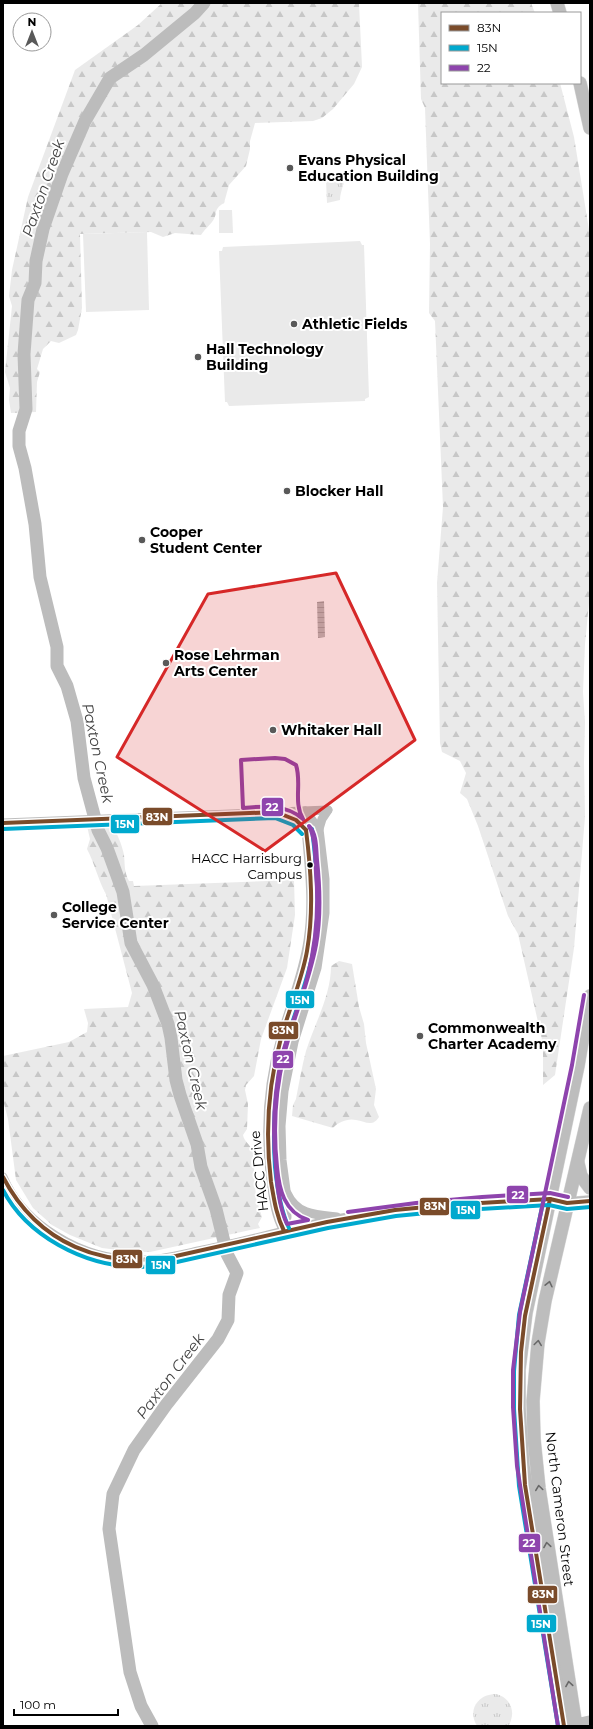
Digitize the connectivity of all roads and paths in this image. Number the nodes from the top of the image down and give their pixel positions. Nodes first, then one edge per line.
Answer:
1 (580, 84) edge
2 (590, 128) edge
3 (305, 811) junction
4 (276, 812) junction
5 (3, 823) edge
6 (319, 829) junction
7 (306, 830) junction
8 (590, 996) edge
9 (590, 1108) edge
10 (578, 1163) junction
11 (3, 1177) edge
12 (590, 1188) edge
13 (286, 1190) junction
14 (550, 1199) junction
15 (590, 1200) edge
16 (567, 1203) junction
17 (346, 1218) junction
18 (284, 1231) junction
19 (590, 1720) edge
20 (570, 1724) edge

1 - 2 highway
3 - 4 street
3 - 6 street
3 - 6 street
3 - 7 street, HACC Drive
4 - 5 street
4 - 7 street
6 - 13 street, HACC Drive
7 - 18 street, HACC Drive
8 - 14 highway, North Cameron Street
9 - 10 highway, North Cameron Street
10 - 12 highway
10 - 16 highway, North Cameron Street
11 - 18 street
13 - 17 street, HACC Drive
13 - 18 street, HACC Drive
14 - 16 main road
14 - 17 street
14 - 20 highway, North Cameron Street
15 - 16 main road
20 -> 16 highway, North Cameron Street
17 - 18 street
19 - 20 street

